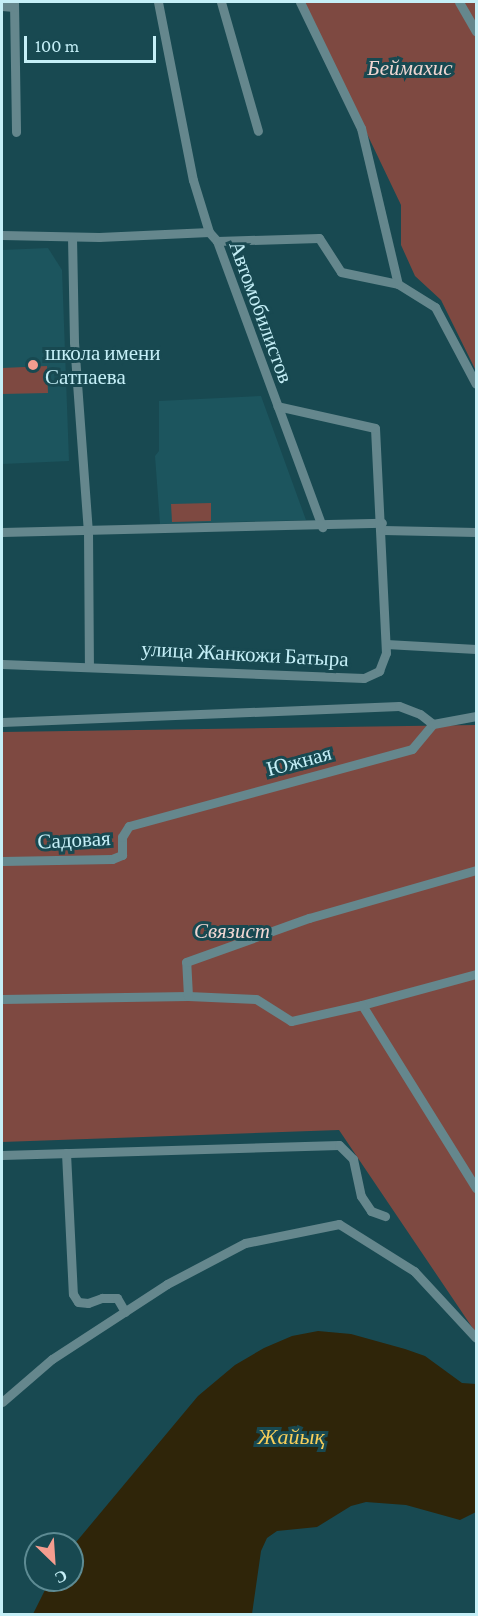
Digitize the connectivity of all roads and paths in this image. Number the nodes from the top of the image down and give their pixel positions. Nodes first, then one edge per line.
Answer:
1 (158, 2) edge
2 (221, 2) edge
3 (300, 2) edge
4 (459, 2) edge
5 (14, 4) edge
6 (2, 6) edge
7 (477, 31) edge
8 (258, 131) dead end
9 (16, 132) dead end
10 (209, 232) junction
11 (2, 235) edge
12 (72, 237) junction
13 (217, 241) junction
14 (398, 284) junction
15 (477, 384) edge
16 (277, 406) junction
17 (322, 527) junction
18 (383, 527) junction
19 (88, 531) junction
20 (2, 532) edge
21 (477, 532) edge
22 (386, 648) junction
23 (477, 649) edge
24 (2, 664) edge
25 (89, 665) junction
26 (477, 716) edge
27 (2, 722) edge
28 (433, 724) junction
29 (124, 831) joint
30 (2, 861) edge
31 (477, 870) edge
32 (477, 974) edge
33 (188, 996) junction
34 (2, 999) edge
35 (362, 1005) junction
36 (66, 1153) junction
37 (2, 1155) edge
38 (477, 1188) edge
39 (385, 1216) dead end
40 (125, 1312) junction
41 (477, 1338) edge
42 (2, 1402) edge

1 - 10 street
2 - 8 street
3 - 14 street
4 - 7 street
5 - 6 street
5 - 9 street
10 - 12 street
10 - 13 street, Автомобилистов
11 - 12 street
12 - 19 street
13 - 14 street
13 - 16 street, Автомобилистов
14 - 15 street
16 - 17 street, Автомобилистов
16 - 18 street
17 - 18 street
17 - 19 street
18 - 21 street
18 - 22 street
19 - 20 street
19 - 25 street
22 - 23 street
22 - 25 street, улица Жанкожи Батыра
24 - 25 street, улица Жанкожи Батыра
26 - 28 street
27 - 28 street
28 - 29 street, Южная
29 - 30 street, Садовая
31 - 33 street
32 - 35 street
33 - 34 street
33 - 35 street
35 - 38 street
36 - 37 street
36 - 39 street
36 - 40 street
40 - 41 street
40 - 42 street

